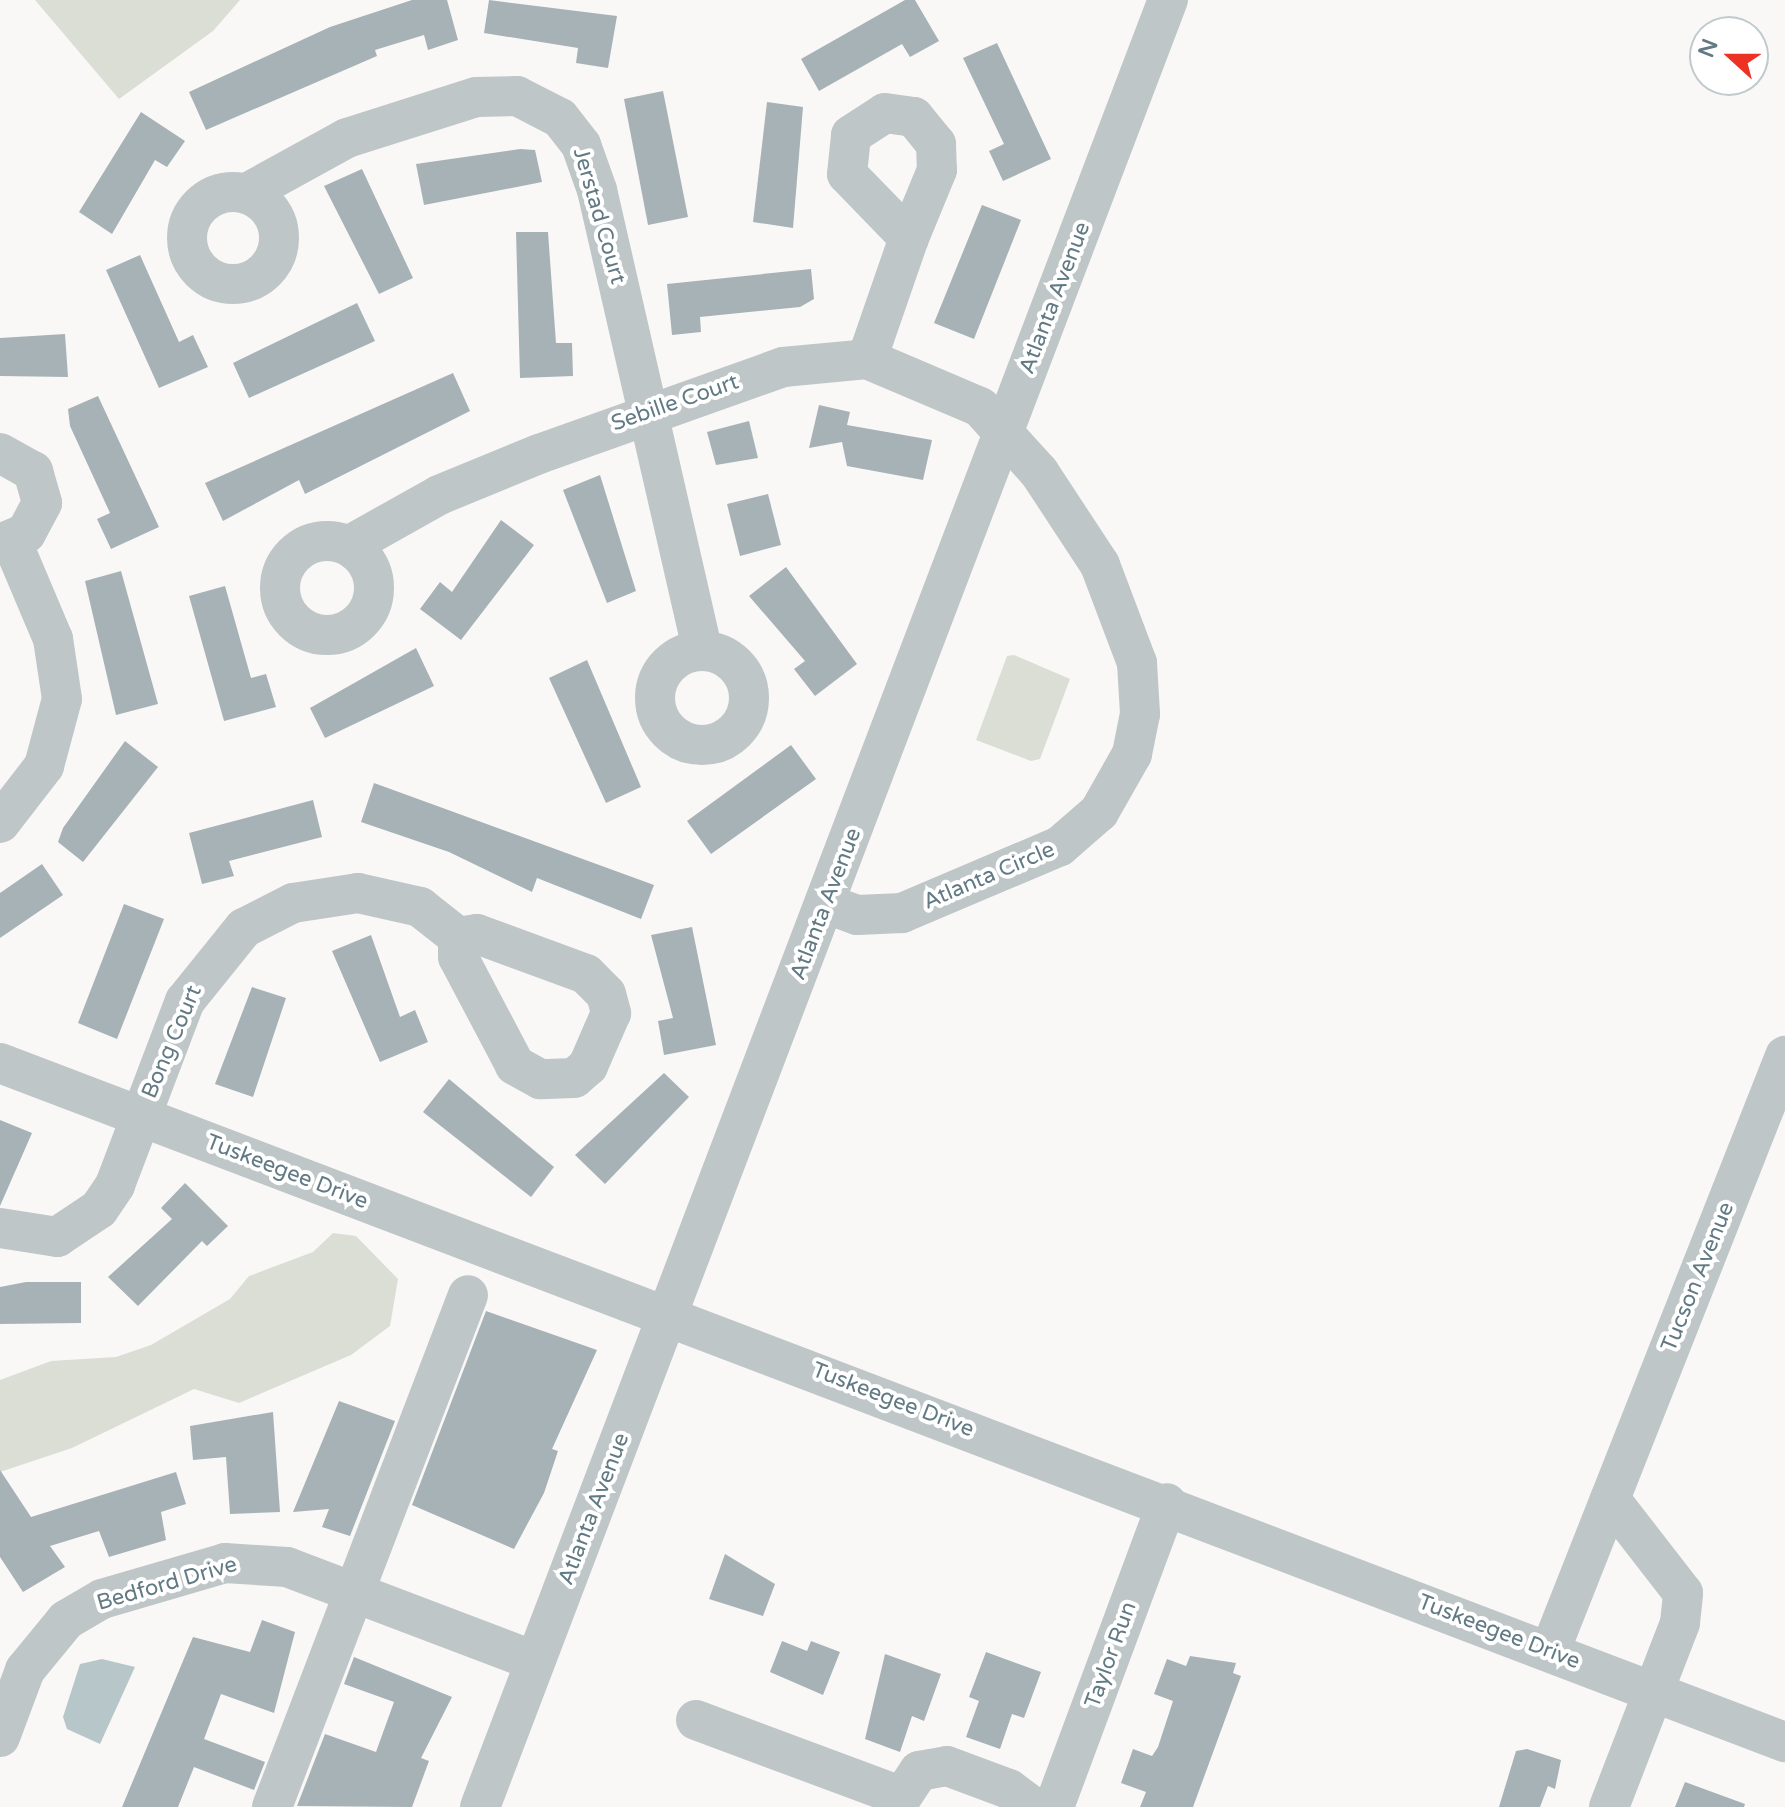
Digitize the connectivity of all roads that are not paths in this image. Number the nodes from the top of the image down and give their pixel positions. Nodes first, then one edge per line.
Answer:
1 (1168, 0) edge
2 (247, 193) dead end
3 (909, 238) dead end
4 (867, 359) junction
5 (646, 414) junction
6 (1005, 431) junction
7 (0, 453) edge
8 (6, 543) edge
9 (350, 545) dead end
10 (703, 651) dead end
11 (0, 823) edge
12 (826, 904) junction
13 (458, 937) dead end
14 (1785, 1056) edge
15 (0, 1063) edge
16 (140, 1117) junction
17 (0, 1228) edge
18 (468, 1295) dead end
19 (669, 1315) junction
20 (1610, 1499) junction
21 (1167, 1503) junction
22 (354, 1591) junction
23 (1550, 1651) junction
24 (535, 1661) junction
25 (1652, 1693) junction
26 (696, 1720) dead end
27 (0, 1737) edge
28 (1785, 1742) edge
29 (897, 1801) edge
30 (272, 1807) edge
31 (480, 1807) edge
32 (1033, 1807) edge
33 (1054, 1807) edge
34 (1609, 1807) edge

1 - 6 street, Atlanta Avenue
2 - 5 street, Jerstad Court
3 - 4 street
4 - 5 street, Sebille Court
4 - 6 street, Sebille Court
5 - 9 street, Sebille Court
5 - 10 street, Jerstad Court
6 - 12 street, Atlanta Avenue
6 - 12 street, Atlanta Circle
7 - 8 street
8 - 11 street
12 - 19 street, Atlanta Avenue
13 - 16 street, Bong Court
14 - 20 street, Tucson Avenue
15 - 16 street, Tuskeegee Drive
16 - 17 street, Bong Court
16 - 19 street, Tuskeegee Drive
18 - 22 street
19 - 21 street, Tuskeegee Drive
19 - 24 street, Atlanta Avenue
20 - 23 street, Tucson Avenue
20 - 25 street
21 - 23 street, Tuskeegee Drive
21 - 33 street, Taylor Run
22 - 24 street, Bedford Drive
22 - 27 street, Bedford Drive
22 - 30 street
23 - 25 street, Tuskeegee Drive
24 - 31 street, Atlanta Avenue
25 - 28 street, Tuskeegee Drive
25 - 34 street
26 - 29 street
29 - 32 street

